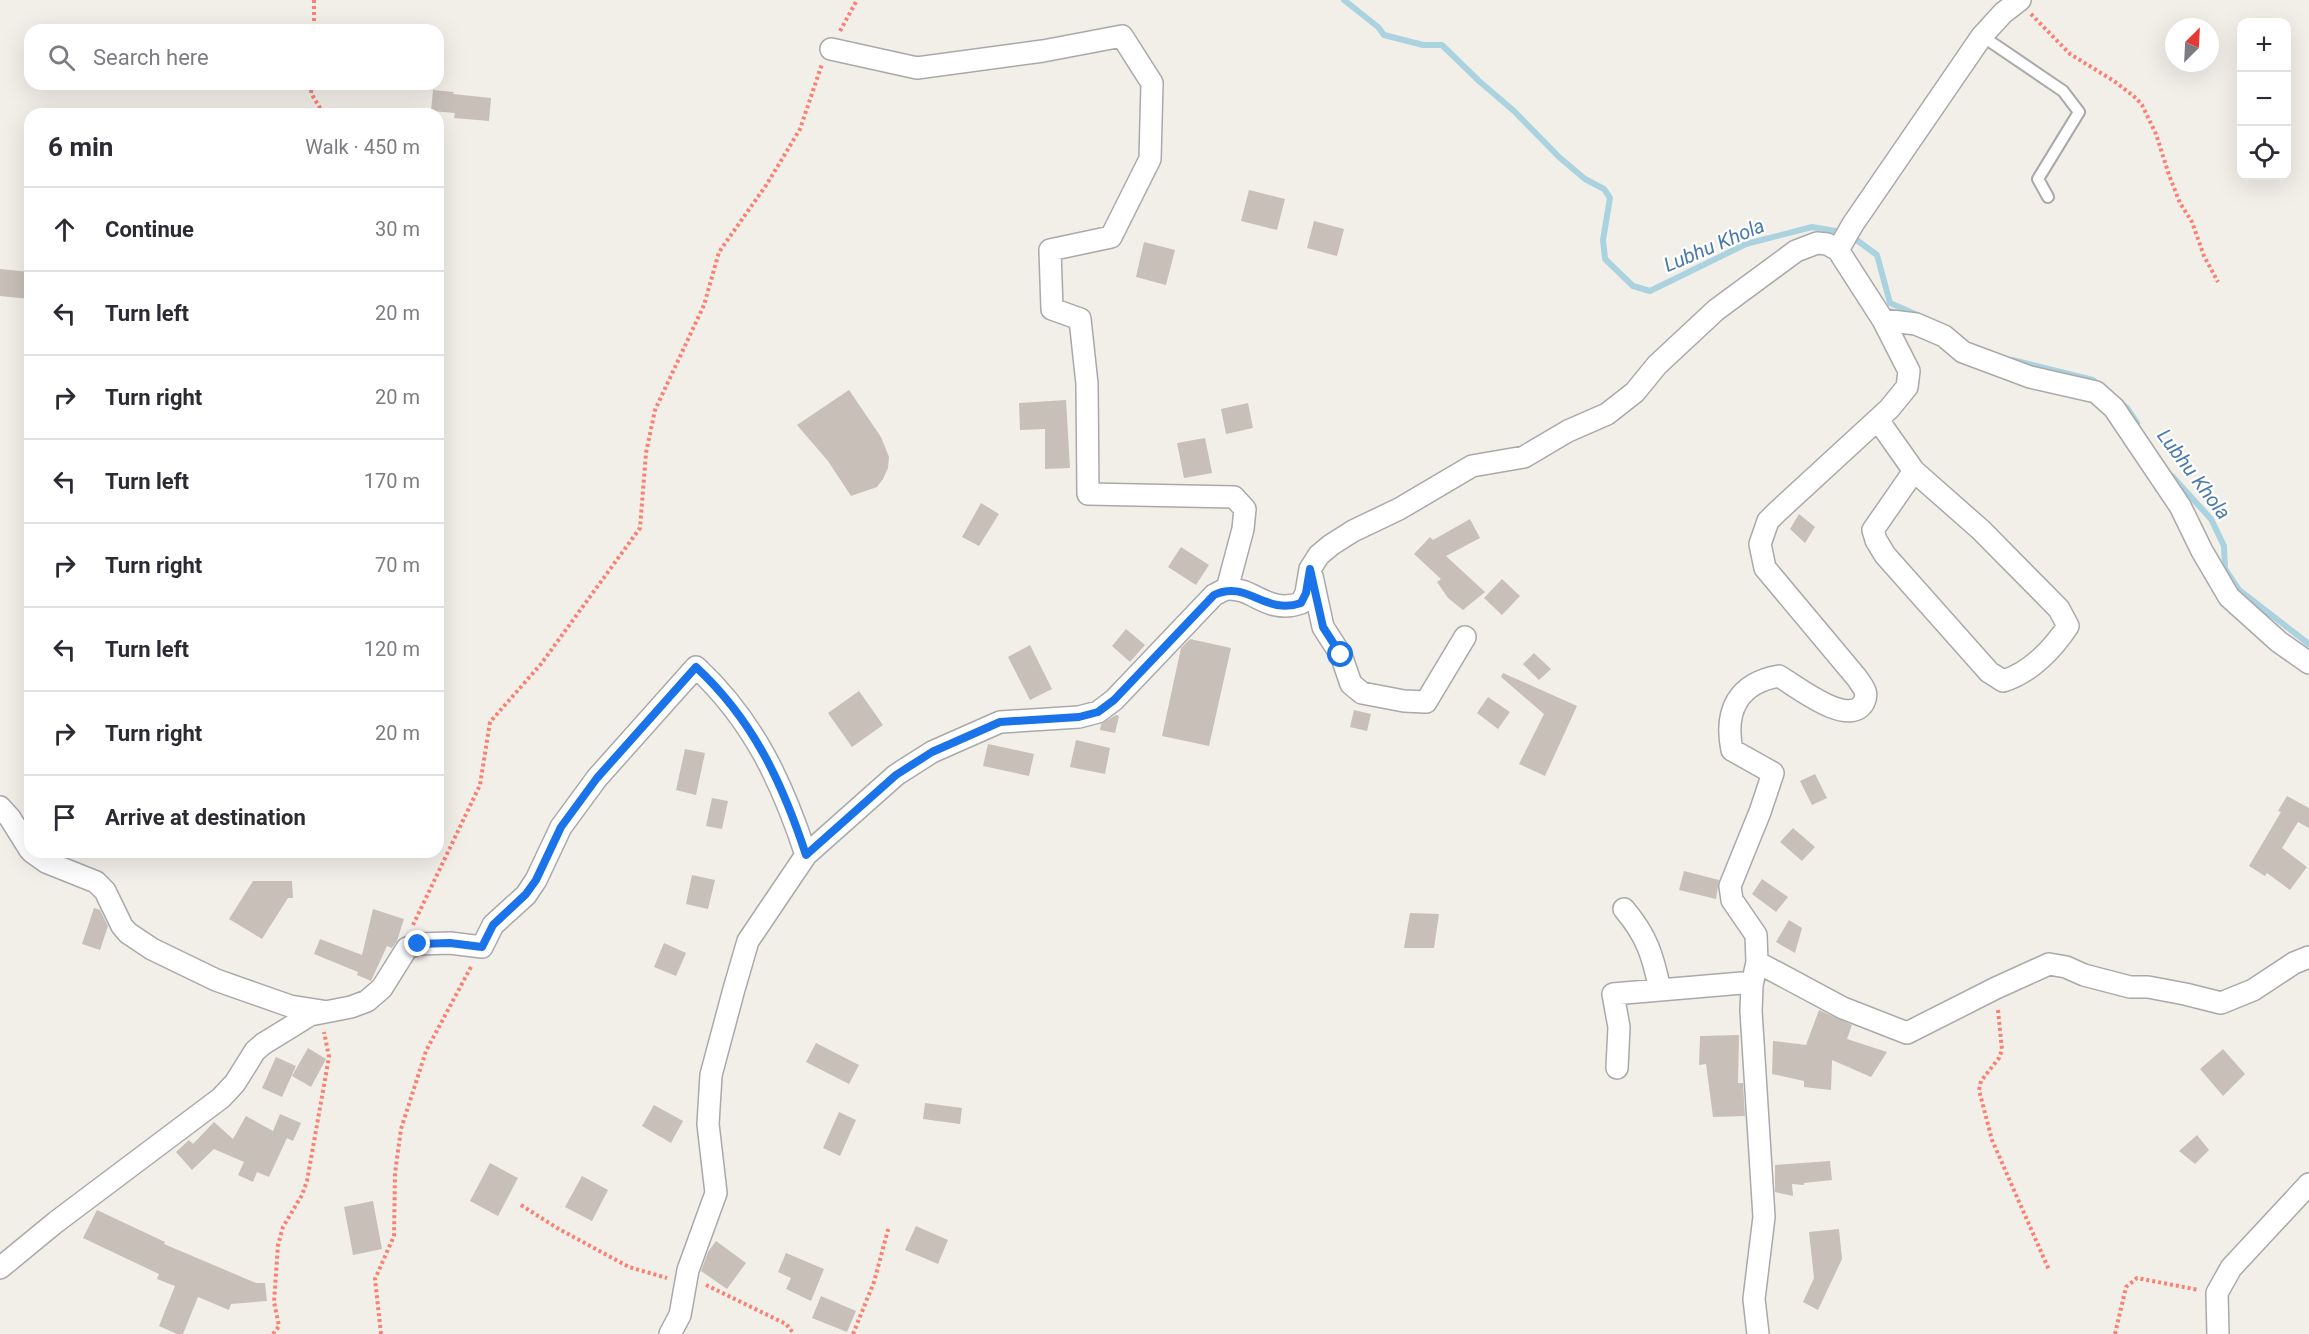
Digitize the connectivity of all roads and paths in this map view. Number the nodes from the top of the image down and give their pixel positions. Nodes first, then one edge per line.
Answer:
1 (314, 0) edge
2 (858, 0) edge
3 (2019, 1) edge
4 (314, 24) edge
5 (1982, 36) junction
6 (831, 49) junction
7 (311, 90) edge
8 (320, 108) edge
9 (2048, 197) dead end
10 (1845, 238) junction
11 (2218, 282) dead end
12 (1883, 320) junction
13 (1878, 420) junction
14 (1914, 471) junction
15 (1310, 569) junction
16 (1227, 589) junction
17 (1465, 637) dead end
18 (2309, 663) edge
19 (0, 807) edge
20 (24, 840) edge
21 (806, 855) junction
22 (41, 858) edge
23 (1624, 909) dead end
24 (410, 931) dead end
25 (2309, 957) edge
26 (475, 959) dead end
27 (1757, 962) junction
28 (1752, 985) junction
29 (1996, 988) junction
30 (1660, 990) junction
31 (326, 1011) junction
32 (1617, 1068) dead end
33 (2309, 1184) edge
34 (521, 1205) dead end
35 (889, 1226) dead end
36 (0, 1268) edge
37 (2049, 1270) dead end
38 (686, 1279) junction
39 (2217, 1293) junction
40 (273, 1334) edge
41 (381, 1334) edge
42 (670, 1334) edge
43 (794, 1334) edge
44 (853, 1334) edge
45 (1758, 1334) edge
46 (2115, 1334) edge
47 (2218, 1334) edge

1 - 4 path
2 - 6 path
3 - 5 street
3 - 11 path
5 - 9 lane
5 - 10 street
6 - 16 street
6 - 24 path
7 - 8 path
10 - 12 street
10 - 15 street
12 - 13 street
12 - 18 street
13 - 14 street
13 - 27 street
14 - 14 street
15 - 16 street
15 - 17 street
16 - 21 street
19 - 20 street
21 - 31 street
21 - 38 street
22 - 31 street
23 - 30 street
25 - 29 street
26 - 41 path
27 - 28 street
27 - 29 street
28 - 30 street
28 - 45 street
29 - 37 path
30 - 32 street
31 - 36 street
31 - 40 path
33 - 39 street
34 - 38 path
35 - 44 path
38 - 42 street
38 - 43 path
39 - 46 path
39 - 47 street

